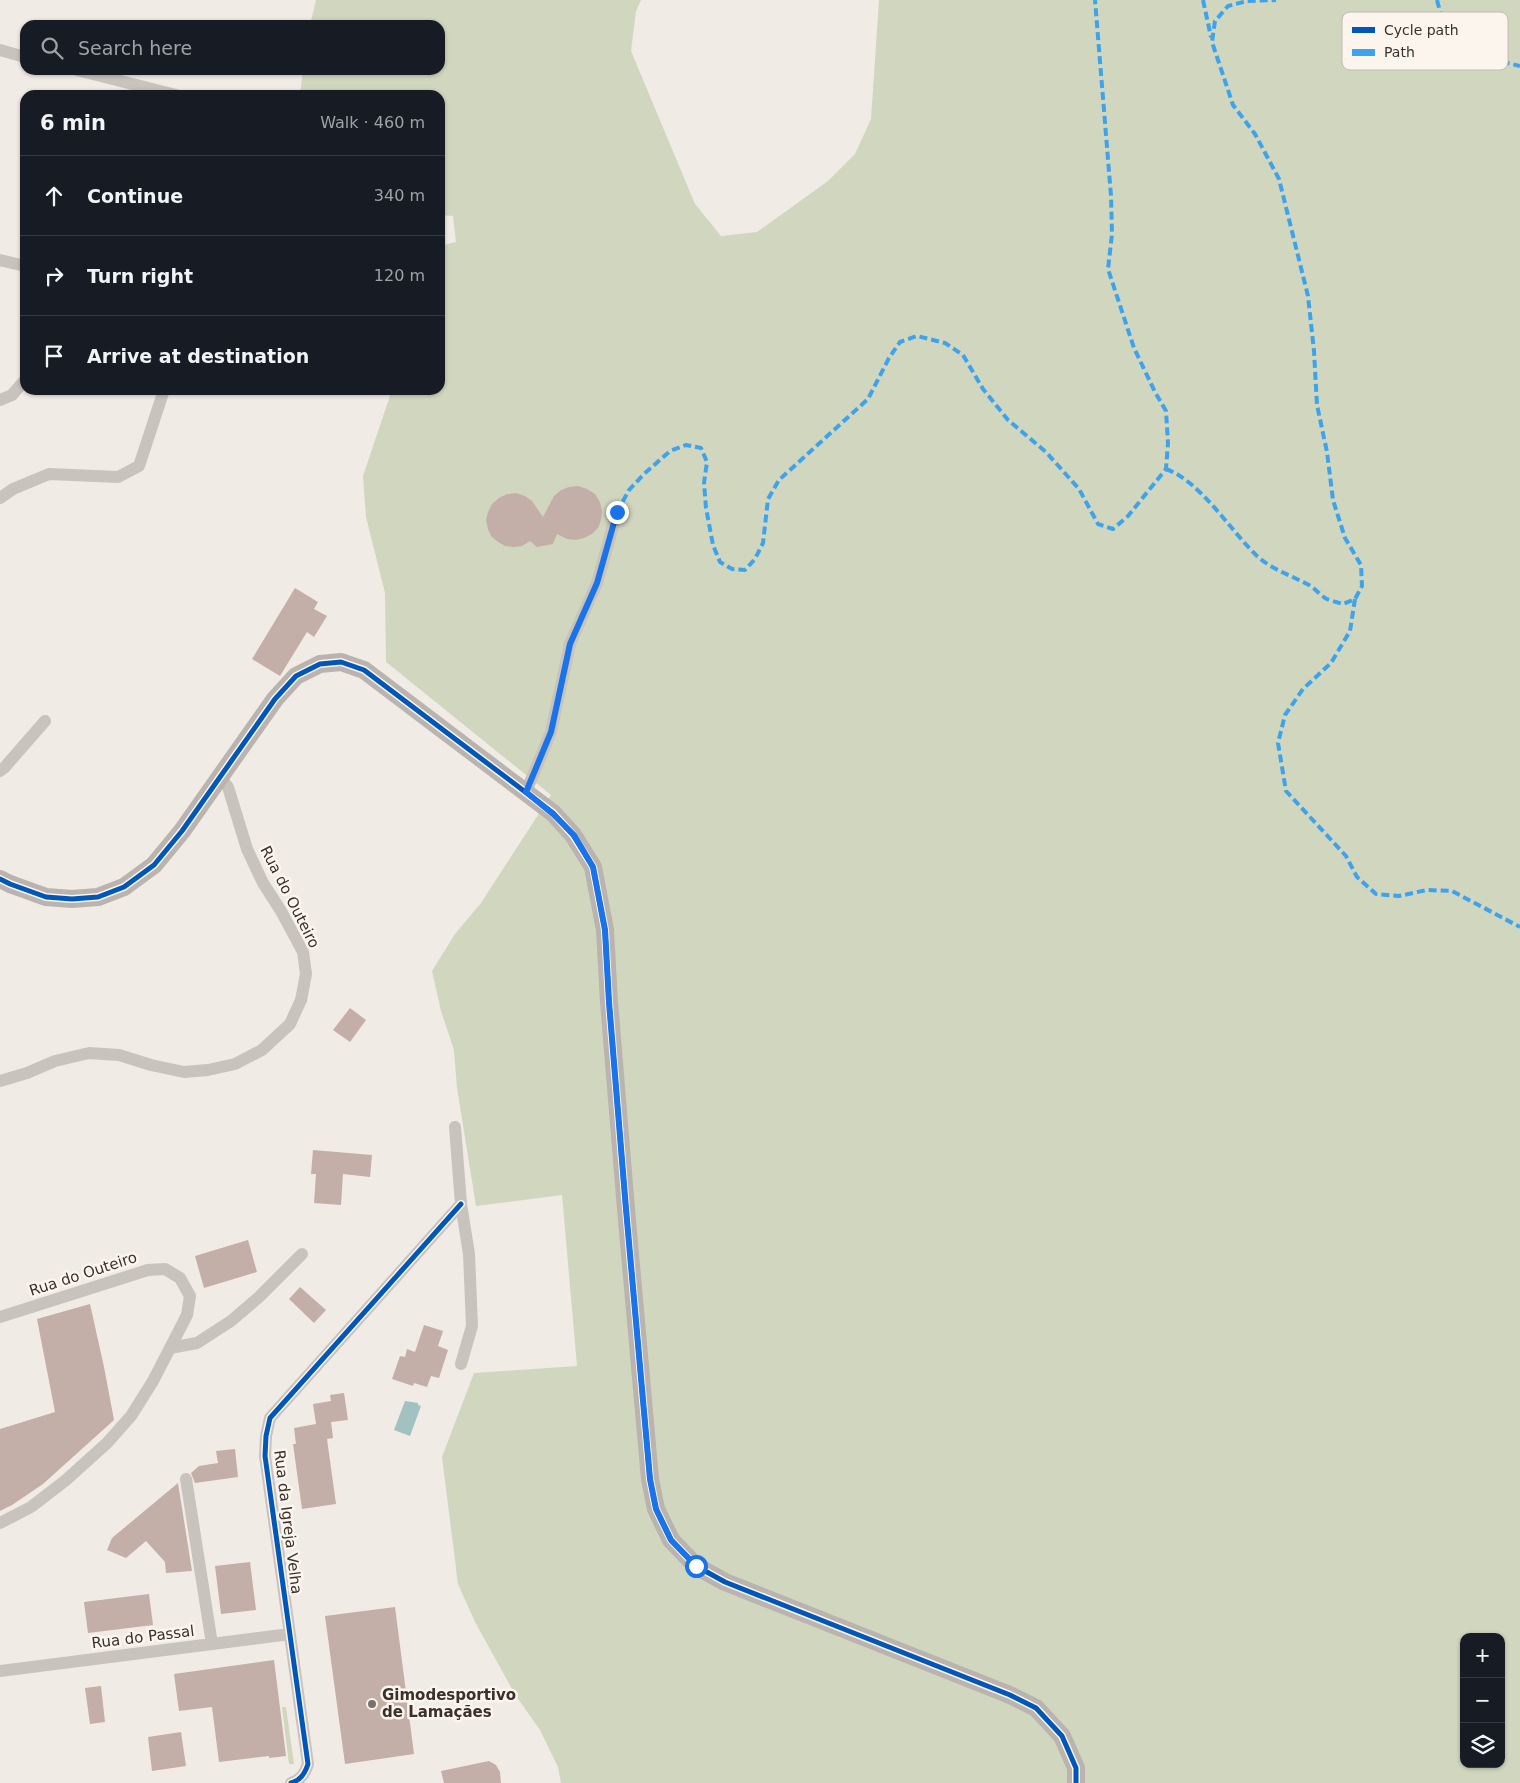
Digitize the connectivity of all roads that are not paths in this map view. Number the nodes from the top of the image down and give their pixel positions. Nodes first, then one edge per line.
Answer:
1 (0, 50) edge
2 (20, 56) edge
3 (97, 75) edge
4 (156, 90) edge
5 (0, 260) edge
6 (20, 265) edge
7 (20, 386) edge
8 (162, 395) edge
9 (0, 400) edge
10 (0, 498) edge
11 (617, 512) dead end
12 (46, 721) dead end
13 (0, 771) edge
14 (219, 776) junction
15 (526, 792) junction
16 (0, 878) edge
17 (0, 1081) edge
18 (455, 1127) dead end
19 (461, 1204) junction
20 (302, 1254) dead end
21 (0, 1317) edge
22 (170, 1348) junction
23 (461, 1364) dead end
24 (186, 1478) dead end
25 (0, 1523) edge
26 (290, 1634) junction
27 (212, 1644) junction
28 (0, 1671) edge
29 (291, 1783) edge
30 (1076, 1783) edge

1 - 2 street
3 - 4 street
5 - 6 street
7 - 9 street
8 - 10 street
11 - 15 street
12 - 13 street
14 - 15 street
14 - 16 street
14 - 17 street, Rua do Outeiro
15 - 30 street
18 - 19 street
19 - 23 street
19 - 26 street, Rua da Igreja Velha
20 - 22 street
21 - 22 street, Rua do Outeiro
22 - 25 street, Rua do Outeiro
24 - 27 street
26 - 27 street, Rua do Passal
26 - 29 street, Rua da Igreja Velha
27 - 28 street, Rua do Passal

